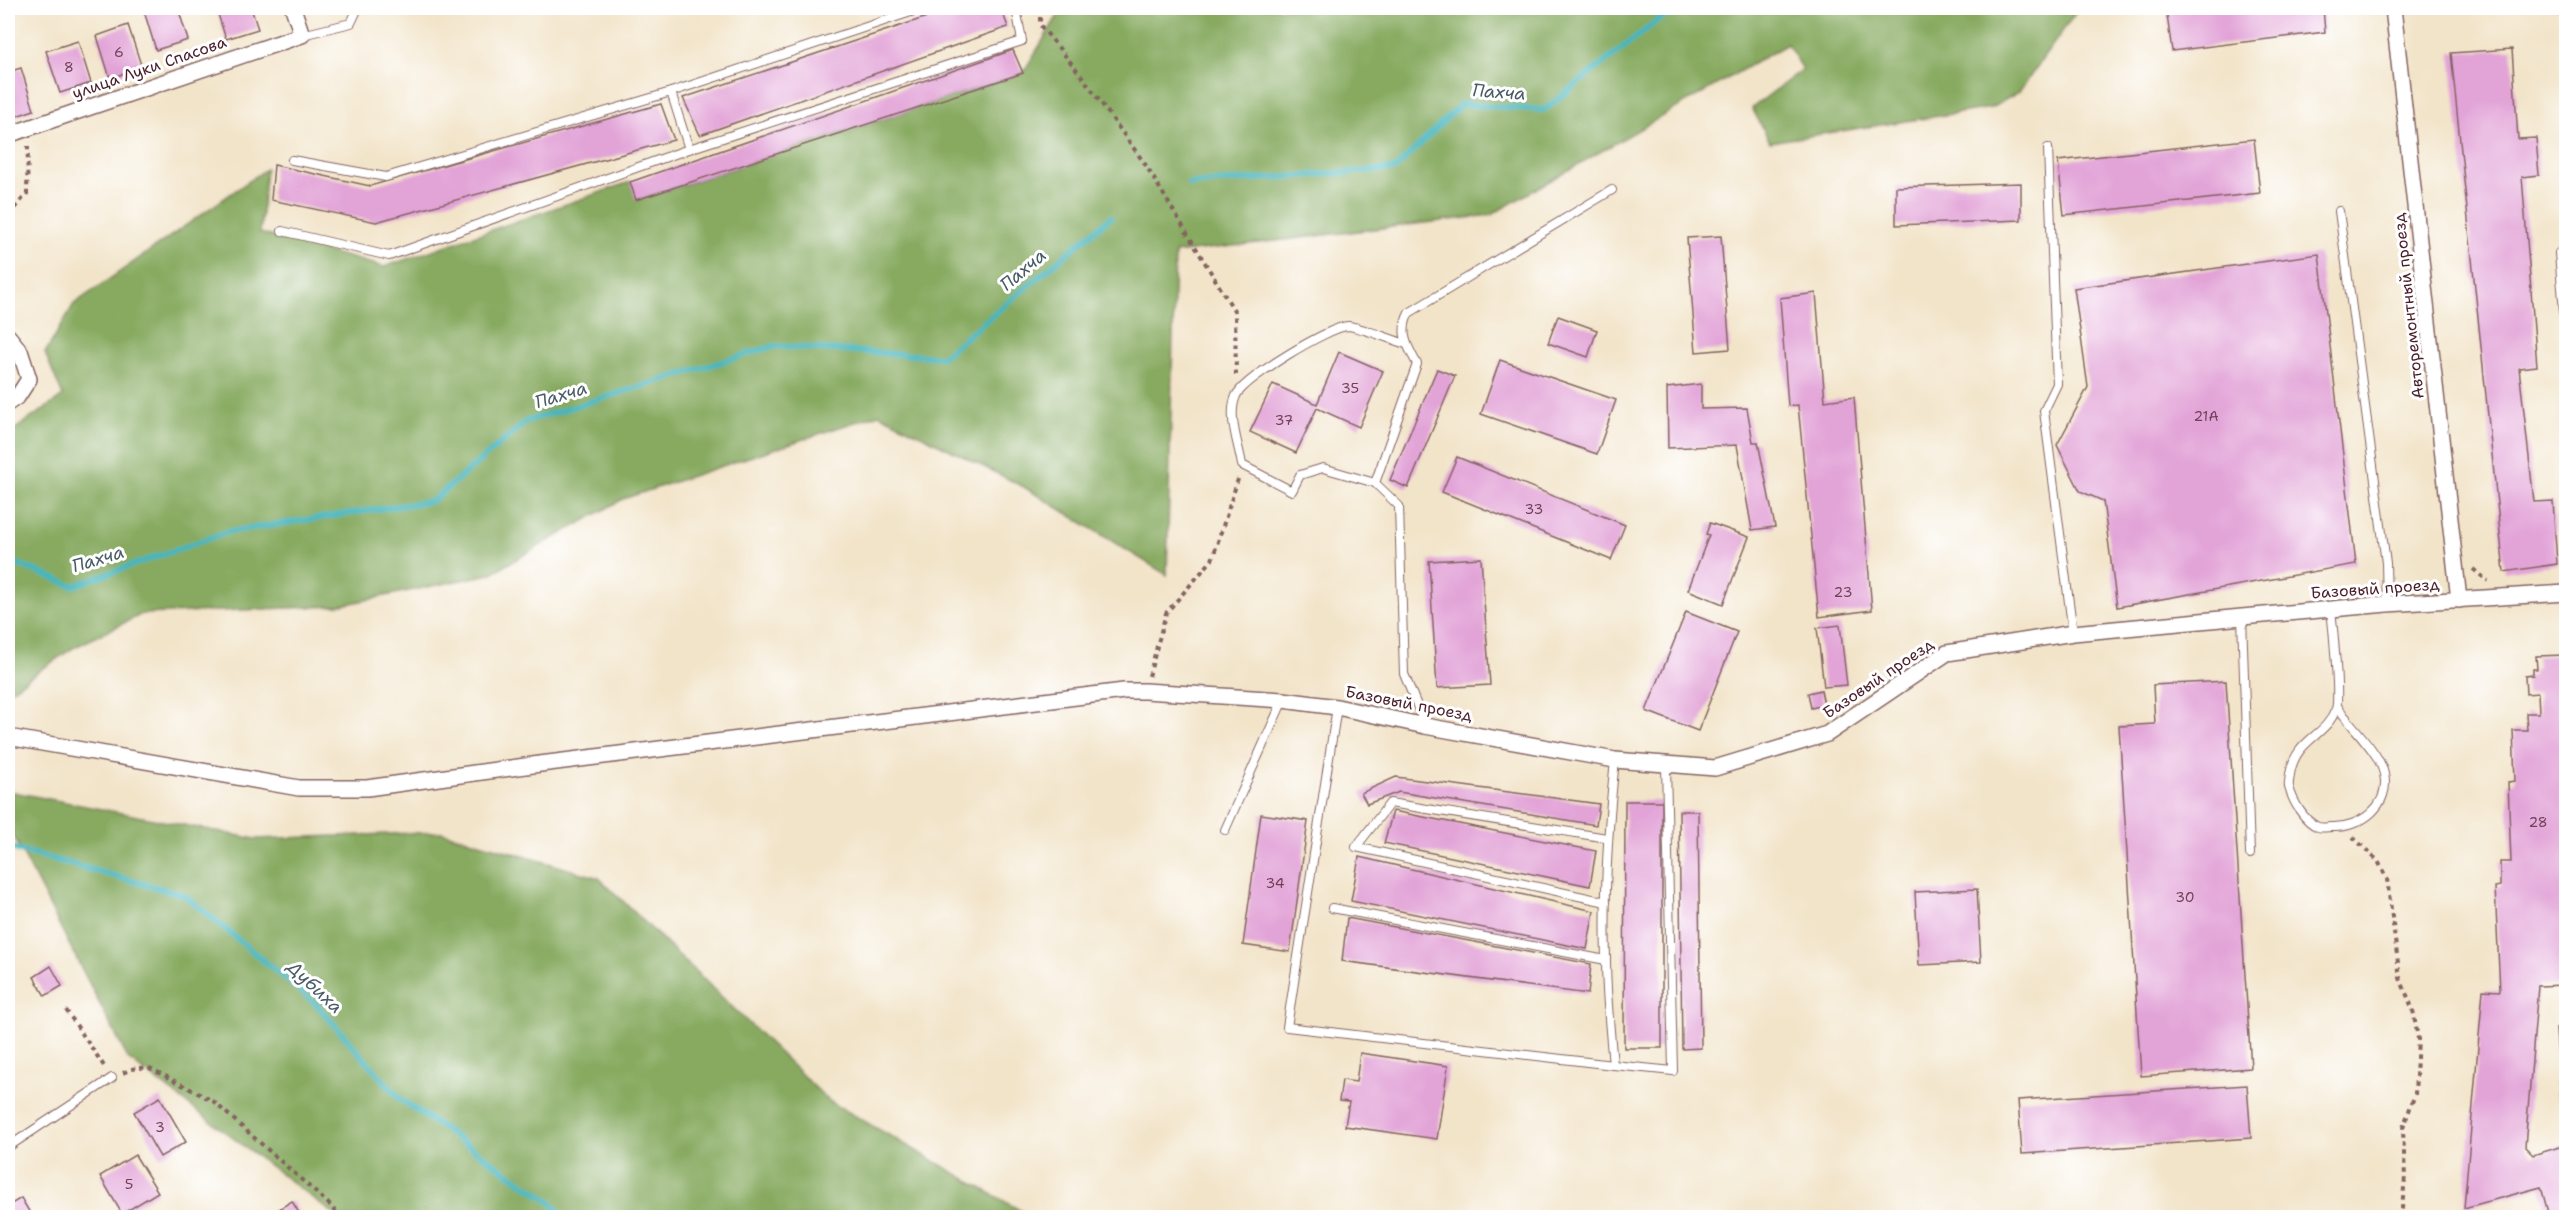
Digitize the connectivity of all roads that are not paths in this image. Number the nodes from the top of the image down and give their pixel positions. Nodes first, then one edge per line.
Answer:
1 (293, 8) edge
2 (358, 8) edge
3 (923, 8) edge
4 (1016, 8) edge
5 (2393, 8) edge
6 (302, 35) junction
7 (671, 92) junction
8 (8, 135) edge
9 (2048, 148) dead end
10 (688, 150) junction
11 (292, 160) dead end
12 (1612, 190) dead end
13 (2339, 211) dead end
14 (282, 231) dead end
15 (2559, 253) dead end
16 (2566, 335) edge
17 (8, 336) edge
18 (1406, 344) junction
19 (8, 404) edge
20 (1375, 483) junction
21 (2566, 593) edge
22 (2459, 600) junction
23 (2387, 604) junction
24 (2331, 609) junction
25 (2242, 617) junction
26 (2073, 633) junction
27 (1283, 700) junction
28 (2337, 706) junction
29 (1337, 707) junction
30 (1425, 726) junction
31 (8, 737) edge
32 (1615, 760) junction
33 (1666, 765) junction
34 (1225, 830) dead end
35 (1607, 838) junction
36 (2250, 854) dead end
37 (1606, 902) junction
38 (1332, 908) dead end
39 (1605, 960) junction
40 (1613, 1065) junction
41 (112, 1078) road end
42 (8, 1147) edge

1 - 6 street
2 - 6 lane
3 - 7 lane
4 - 10 lane
5 - 22 street, Авторемонтный проезд
6 - 8 street, улица Луки Спасова
7 - 10 lane
7 - 11 lane
9 - 26 lane
10 - 14 lane
12 - 18 lane
13 - 23 lane
15 - 16 lane
17 - 19 street
18 - 20 lane
18 - 20 lane
20 - 30 lane
21 - 22 street, Базовый проезд
22 - 23 street, Базовый проезд
23 - 24 street, Базовый проезд
24 - 25 street, Базовый проезд
24 - 28 lane
25 - 26 street, Базовый проезд
25 - 36 lane
26 - 33 street, Базовый проезд
27 - 29 street, Базовый проезд
27 - 31 street, Базовый проезд
27 - 34 lane
28 - 28 lane
29 - 30 street, Базовый проезд
29 - 40 lane
30 - 32 street, Базовый проезд
32 - 33 street, Базовый проезд
32 - 35 lane
33 - 40 lane
35 - 37 lane
35 - 37 lane
37 - 39 lane
38 - 39 lane
39 - 40 lane
41 - 42 lane

